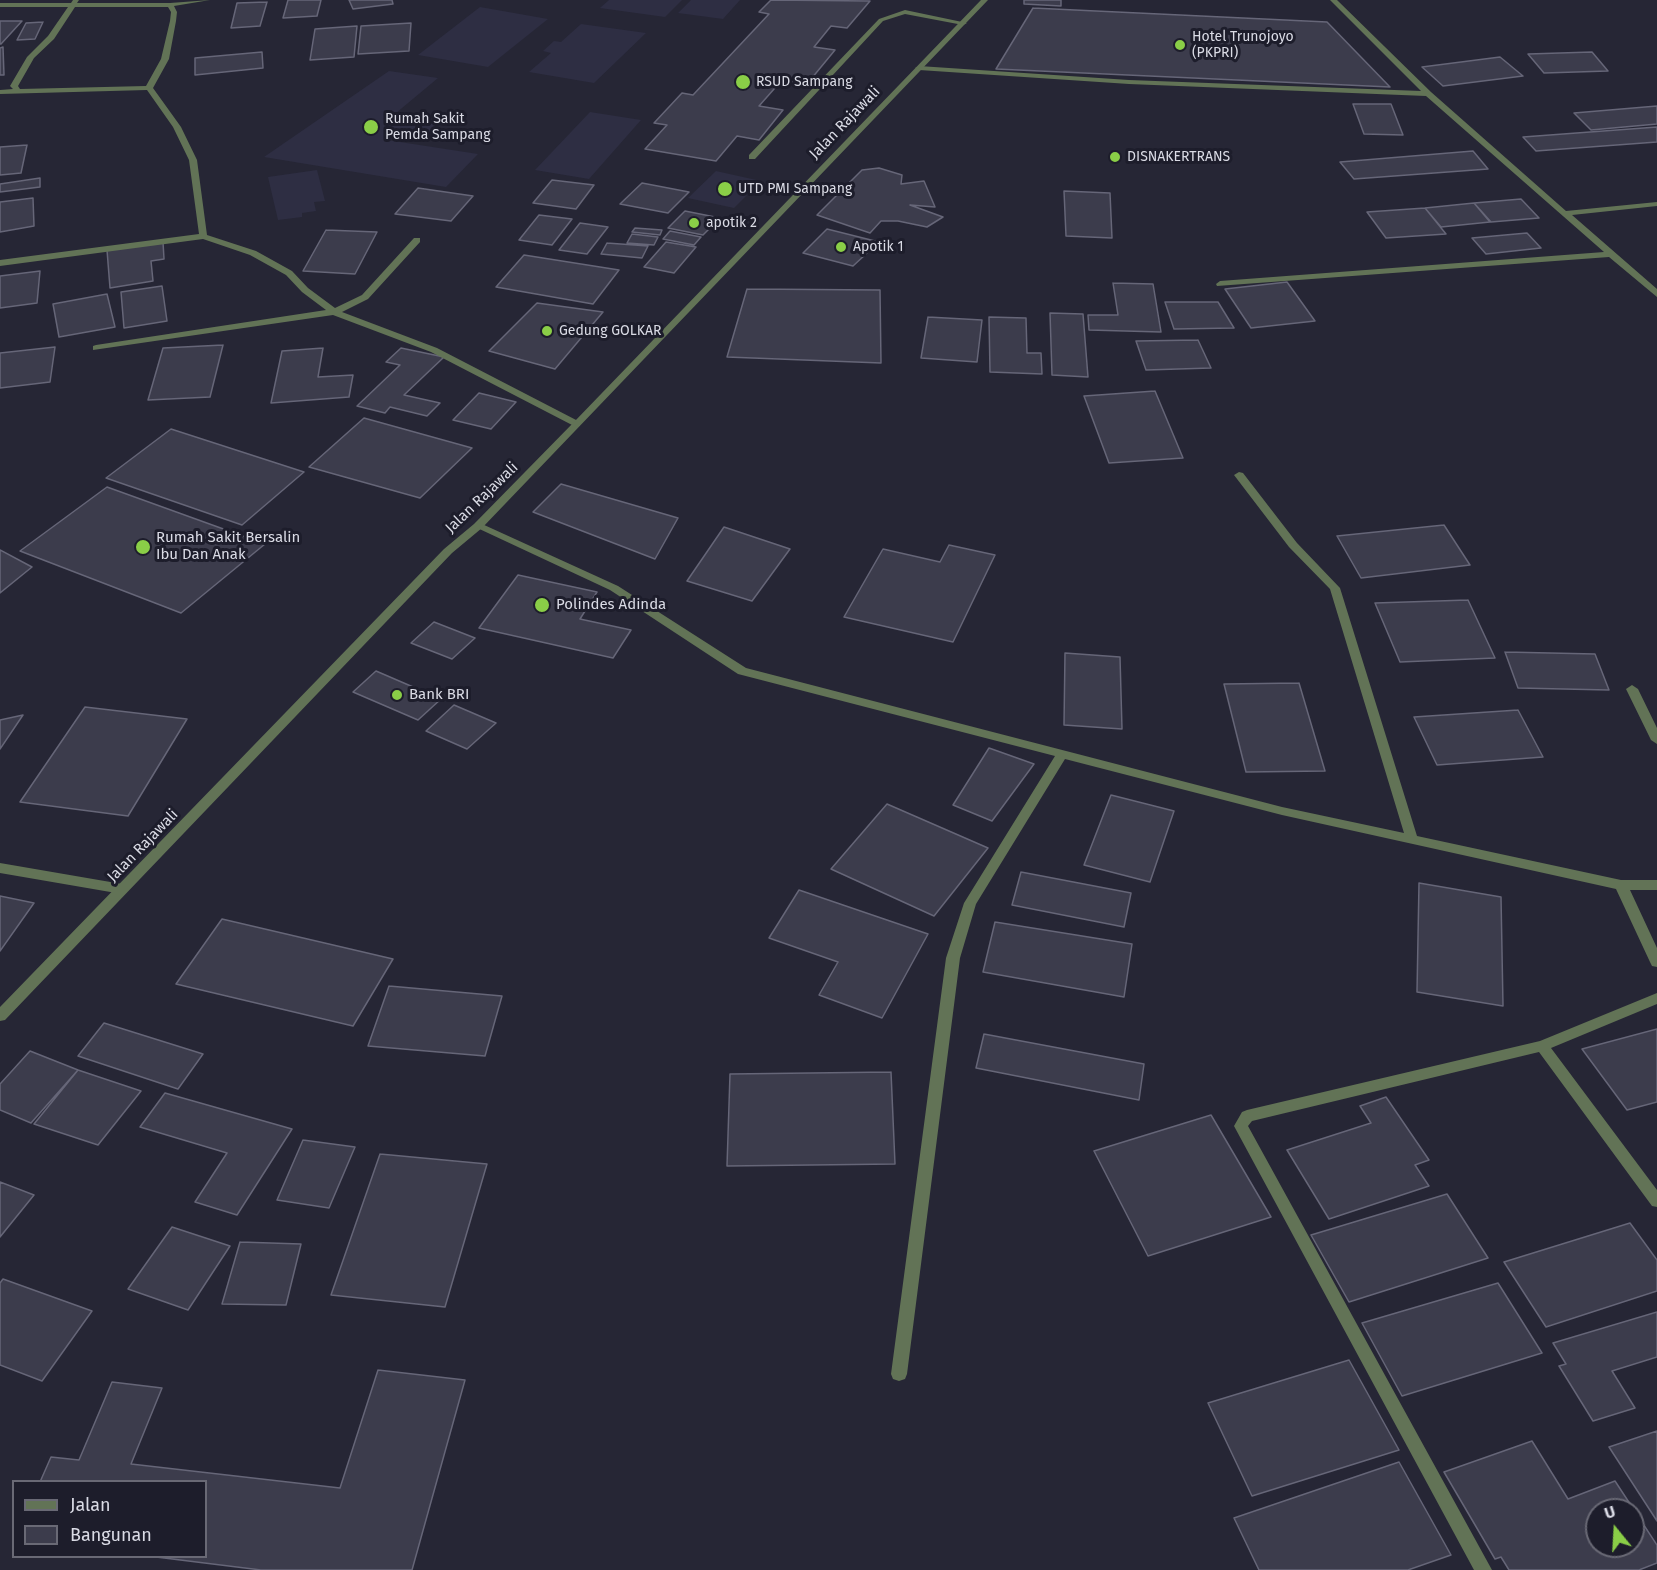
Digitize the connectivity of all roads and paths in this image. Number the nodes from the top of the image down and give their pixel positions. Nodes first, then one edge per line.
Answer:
1 (207, 0) edge
2 (985, 0) edge
3 (1333, 0) edge
4 (75, 2) edge
5 (0, 5) edge
6 (170, 5) junction
7 (963, 23) junction
8 (920, 68) junction
9 (148, 88) junction
10 (18, 91) junction
11 (0, 92) edge
12 (1428, 94) junction
13 (752, 157) dead end
14 (1657, 204) edge
15 (1567, 213) junction
16 (203, 236) junction
17 (417, 240) dead end
18 (1612, 254) junction
19 (0, 263) edge
20 (1220, 284) dead end
21 (1657, 294) edge
22 (334, 312) junction
23 (96, 348) dead end
24 (577, 424) junction
25 (1239, 475) dead end
26 (478, 526) junction
27 (1632, 689) dead end
28 (1657, 740) edge
29 (1062, 754) junction
30 (1412, 840) junction
31 (0, 868) edge
32 (1621, 885) junction
33 (1657, 885) edge
34 (122, 889) junction
35 (1657, 962) edge
36 (1657, 998) edge
37 (0, 1016) edge
38 (1542, 1046) junction
39 (1657, 1201) edge
40 (899, 1374) dead end
41 (1483, 1570) edge

1 - 6 street
2 - 7 street, Jalan Rajawali
3 - 12 street
4 - 5 street
4 - 6 street
4 - 10 street
6 - 9 street
7 - 8 street, Jalan Rajawali
7 - 13 street
8 - 12 street
8 - 24 street, Jalan Rajawali
9 - 10 street
9 - 16 street
10 - 11 street
12 - 15 street
14 - 15 street
15 - 18 street
16 - 19 street
16 - 22 street
17 - 22 street
18 - 20 street
18 - 21 street
22 - 23 street
22 - 24 street
24 - 26 street, Jalan Rajawali
25 - 30 street
26 - 29 street
26 - 34 street, Jalan Rajawali
27 - 28 street
29 - 30 street
29 - 40 street
30 - 32 street
31 - 34 street
32 - 33 street
32 - 35 street
34 - 37 street, Jalan Rajawali
36 - 38 street
38 - 39 street
38 - 41 street

